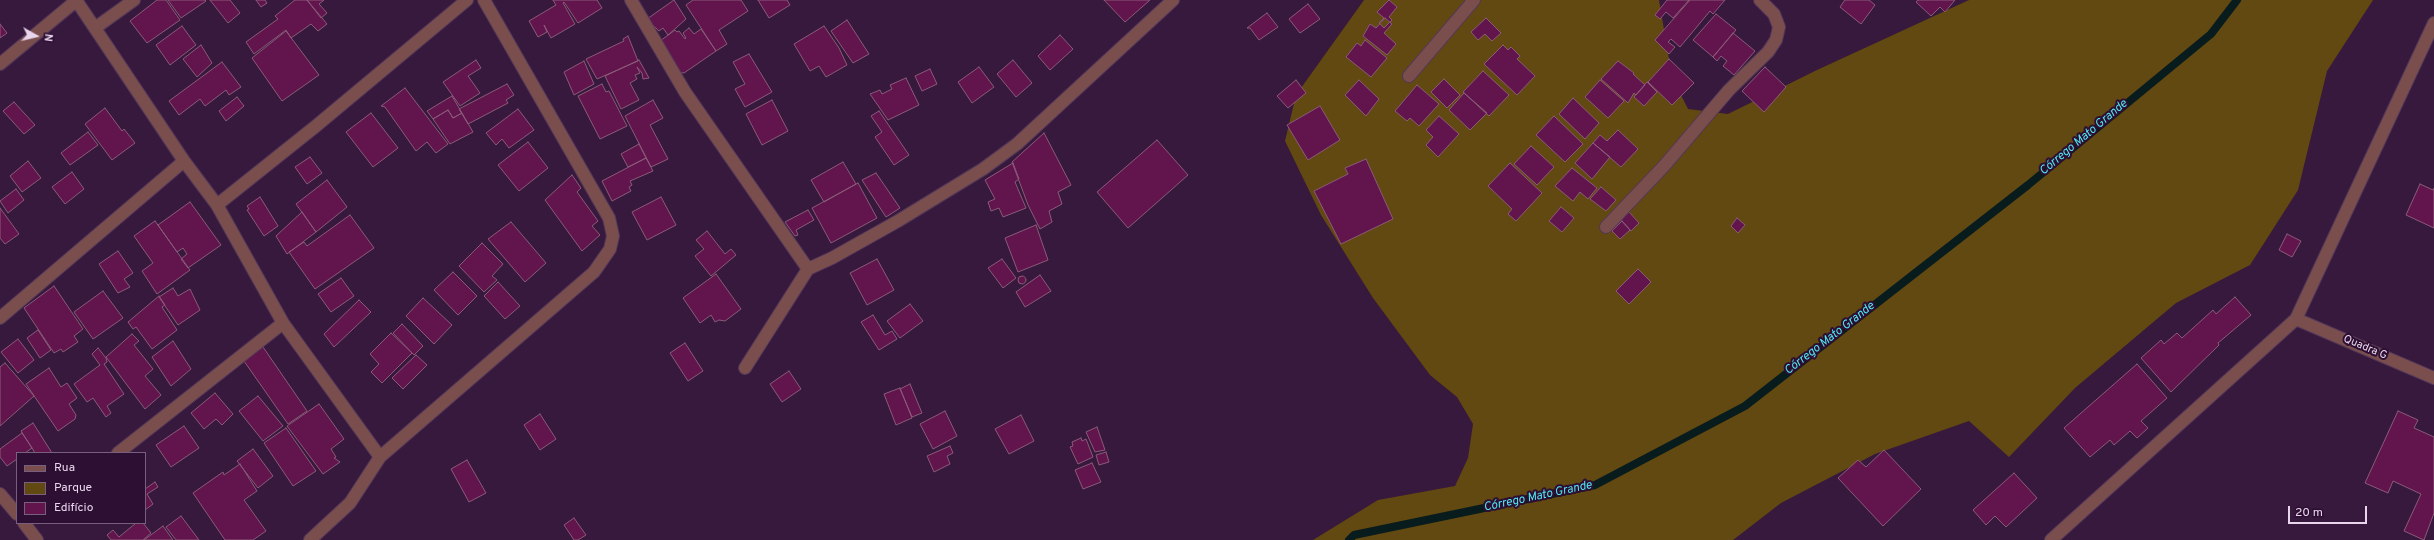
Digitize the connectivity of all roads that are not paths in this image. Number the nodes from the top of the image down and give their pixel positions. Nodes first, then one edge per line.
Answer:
1 (77, 0) edge
2 (134, 0) edge
3 (467, 0) edge
4 (484, 0) edge
5 (630, 0) edge
6 (1173, 0) edge
7 (1474, 0) edge
8 (1760, 0) edge
9 (2434, 23) edge
10 (95, 28) junction
11 (0, 64) edge
12 (1408, 76) dead end
13 (184, 161) junction
14 (217, 206) junction
15 (1606, 226) dead end
16 (808, 268) junction
17 (0, 318) edge
18 (2296, 319) junction
19 (282, 323) junction
20 (745, 368) dead end
21 (2434, 378) edge
22 (119, 452) edge
23 (380, 457) junction
24 (0, 494) edge
25 (16, 513) edge
26 (30, 525) edge
27 (37, 540) edge
28 (310, 540) edge
29 (2051, 540) edge

1 - 10 street
1 - 11 street
2 - 10 street
3 - 14 street
4 - 23 street
5 - 16 street
6 - 16 street
7 - 12 street
8 - 15 street
9 - 18 street
10 - 13 street
13 - 14 street
13 - 17 street
14 - 19 street
16 - 20 street
18 - 21 street, Quadra G
18 - 29 street
19 - 22 street
19 - 23 street
23 - 28 street
24 - 25 street
26 - 27 street

